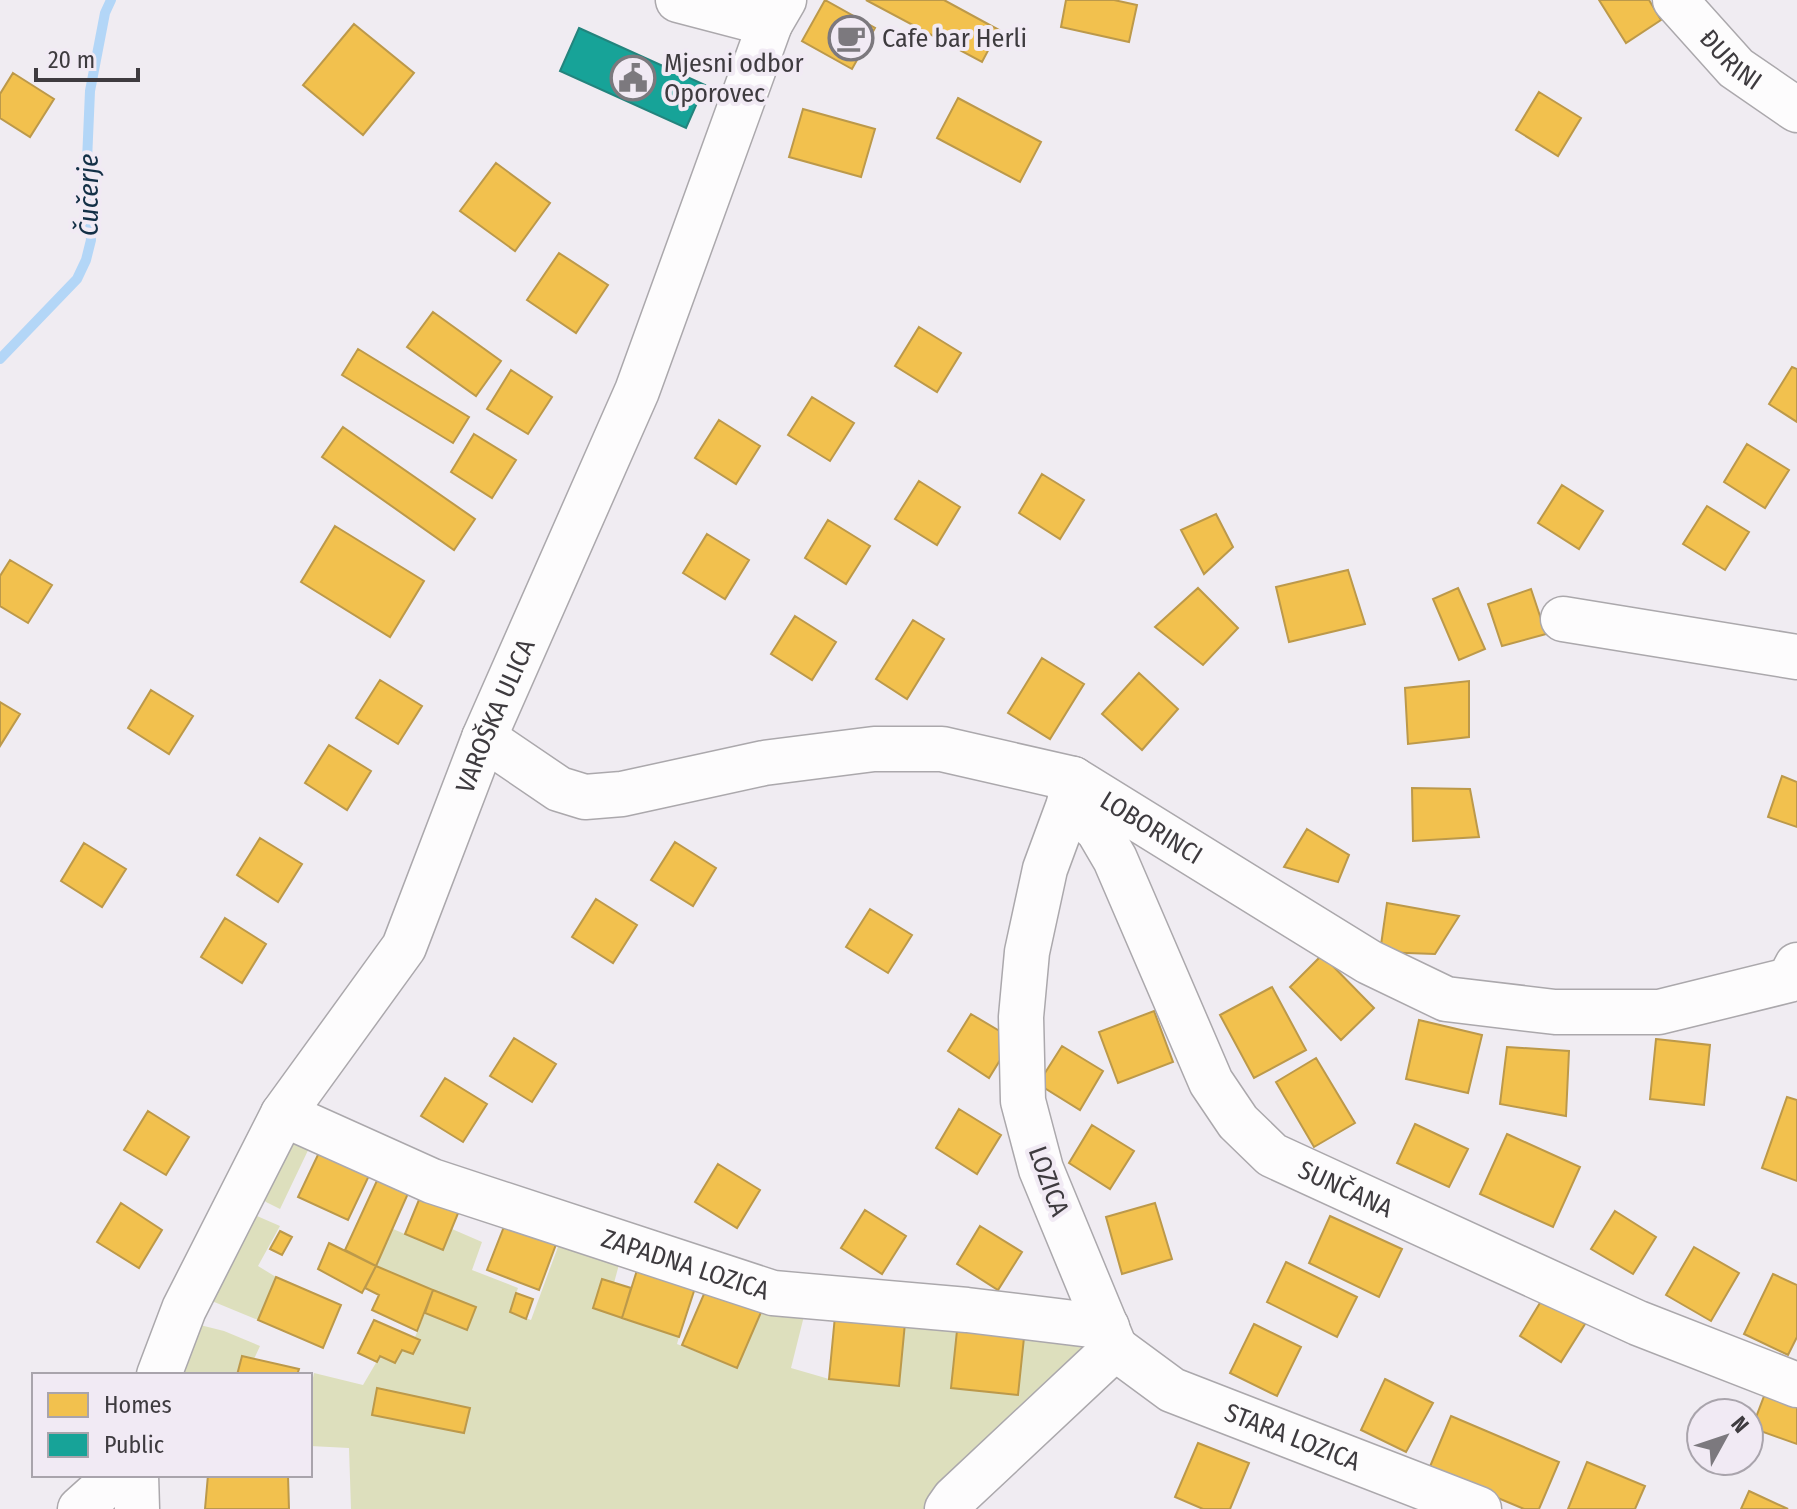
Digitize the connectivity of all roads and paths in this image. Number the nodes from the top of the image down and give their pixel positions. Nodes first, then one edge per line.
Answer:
1 (678, 0) edge
2 (1675, 0) edge
3 (777, 12) edge
4 (1797, 110) edge
5 (1563, 619) dead end
6 (1797, 657) edge
7 (484, 738) junction
8 (1071, 791) junction
9 (1797, 965) edge
10 (283, 1114) junction
11 (1111, 1338) junction
12 (160, 1373) edge
13 (1797, 1385) edge
14 (110, 1477) edge
15 (136, 1477) edge
16 (80, 1509) edge
17 (137, 1509) edge
18 (947, 1509) edge
19 (1479, 1509) edge

1 - 3 street
2 - 4 street, ĐURINI
3 - 7 street, VAROŠKA ULICA
5 - 6 street
7 - 8 street, LOBORINCI
7 - 10 street, VAROŠKA ULICA
8 - 9 street, LOBORINCI
8 - 11 street, LOZICA
8 - 13 street, SUNČANA
10 - 11 street, ZAPADNA LOZICA
10 - 12 street, VAROŠKA ULICA
11 - 18 street
11 - 19 street, STARA LOZICA
14 - 16 street
15 - 17 street

